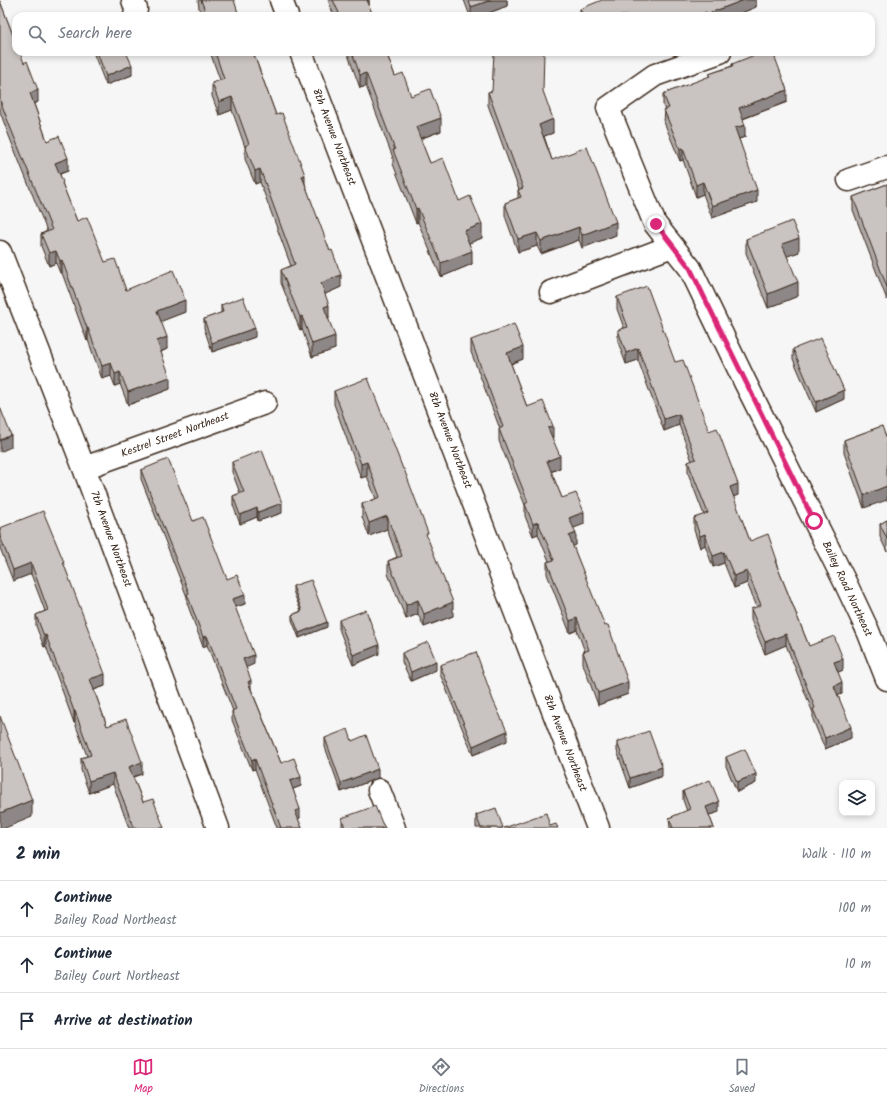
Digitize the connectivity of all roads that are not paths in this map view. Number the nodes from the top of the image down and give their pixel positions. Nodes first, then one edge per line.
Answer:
1 (133, 0) edge
2 (281, 0) edge
3 (136, 12) edge
4 (286, 12) edge
5 (303, 56) edge
6 (709, 56) edge
7 (887, 167) edge
8 (849, 180) dead end
9 (672, 246) junction
10 (0, 252) edge
11 (551, 292) dead end
12 (265, 403) dead end
13 (84, 468) junction
14 (887, 679) edge
15 (379, 790) dead end
16 (218, 828) edge
17 (394, 828) edge
18 (598, 828) edge

1 - 3 street
2 - 4 street
5 - 18 street, 8th Avenue Northeast
6 - 9 street, Bailey Road Northeast
7 - 8 street
9 - 11 street
9 - 14 street, Bailey Road Northeast
10 - 13 street, 7th Avenue Northeast
12 - 13 street, Kestrel Street Northeast
13 - 16 street, 7th Avenue Northeast
15 - 17 street

